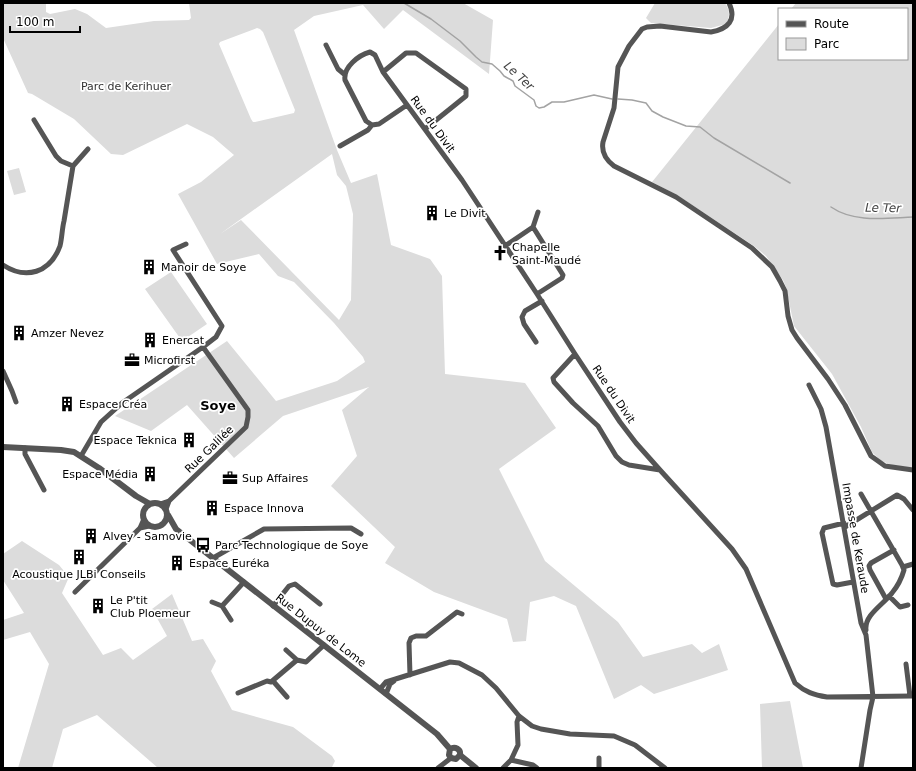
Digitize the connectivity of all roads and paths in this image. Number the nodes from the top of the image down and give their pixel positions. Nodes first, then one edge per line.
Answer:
1 (728, 3) edge
2 (326, 45) dead end
3 (383, 72) junction
4 (344, 74) junction
5 (407, 105) junction
6 (34, 120) dead end
7 (372, 125) junction
8 (425, 129) junction
9 (340, 146) dead end
10 (88, 149) dead end
11 (73, 166) junction
12 (538, 212) dead end
13 (533, 227) junction
14 (186, 244) dead end
15 (505, 246) junction
16 (3, 265) edge
17 (537, 294) junction
18 (542, 301) junction
19 (536, 342) dead end
20 (202, 347) junction
21 (575, 354) junction
22 (3, 371) edge
23 (809, 385) dead end
24 (16, 402) dead end
25 (3, 447) edge
26 (25, 448) junction
27 (81, 456) junction
28 (660, 470) junction
29 (913, 470) edge
30 (44, 490) dead end
31 (861, 494) dead end
32 (136, 496) junction
33 (169, 501) junction
34 (150, 504) junction
35 (160, 504) junction
36 (144, 510) junction
37 (913, 510) edge
38 (871, 511) junction
39 (167, 512) junction
40 (144, 519) junction
41 (162, 525) junction
42 (844, 525) junction
43 (149, 526) junction
44 (140, 528) junction
45 (176, 529) junction
46 (361, 534) dead end
47 (894, 550) junction
48 (213, 558) junction
49 (913, 564) edge
50 (903, 567) junction
51 (244, 582) junction
52 (853, 582) junction
53 (74, 592) dead end
54 (888, 598) junction
55 (212, 602) dead end
56 (320, 604) dead end
57 (908, 605) dead end
58 (222, 606) junction
59 (273, 606) junction
60 (462, 614) dead end
61 (231, 620) dead end
62 (866, 635) junction
63 (324, 645) junction
64 (286, 650) dead end
65 (297, 660) junction
66 (906, 664) dead end
67 (410, 675) junction
68 (395, 680) junction
69 (273, 681) junction
70 (380, 689) junction
71 (238, 693) dead end
72 (386, 694) junction
73 (912, 696) edge
74 (287, 697) dead end
75 (873, 697) junction
76 (519, 716) junction
77 (450, 749) junction
78 (460, 755) junction
79 (451, 758) junction
80 (599, 758) dead end
81 (511, 760) junction
82 (438, 768) edge
83 (476, 768) edge
84 (503, 768) edge
85 (537, 768) edge
86 (599, 768) edge
87 (665, 768) edge
88 (862, 768) edge

1 - 29 street
2 - 4 street
3 - 4 street, Rue du Divit
3 - 5 street, Rue du Divit
3 - 8 street
4 - 7 street
5 - 7 street
5 - 8 street, Rue du Divit
6 - 11 street
7 - 9 street
8 - 15 street, Rue du Divit
10 - 11 street
11 - 16 street
12 - 13 street
13 - 15 street
13 - 17 street
14 - 20 street
15 - 17 street, Rue du Divit
17 - 18 street, Rue du Divit
18 - 19 street
18 - 21 street, Rue du Divit
20 - 27 street
20 - 33 street, Rue Galilée
21 - 28 street, Rue du Divit
21 - 28 street
22 - 24 street
23 - 42 street, Impasse de Keraude
25 - 26 street
26 - 27 street
26 - 30 street
27 - 32 street
28 - 75 street, Rue du Divit
31 - 38 street
32 - 34 street
32 - 36 street
33 - 35 street, Rue Galilée
33 - 39 street, Rue Galilée
34 - 35 street
34 - 36 street
35 - 39 street
36 - 40 street
37 - 38 street
38 - 42 street
38 - 47 street
39 - 41 street
39 - 45 street, Rue Dupuy de Lome
40 - 43 street
40 - 44 street
41 - 43 street
41 - 45 street, Rue Dupuy de Lome
42 - 52 street, Impasse de Keraude
42 - 52 street
43 - 44 street
44 - 53 street
45 - 48 street, Rue Dupuy de Lome
46 - 48 street
47 - 50 street
47 - 54 street
48 - 51 street, Rue Dupuy de Lome
49 - 50 street
50 - 54 street
51 - 58 street
51 - 59 street, Rue Dupuy de Lome
52 - 62 street, Impasse de Keraude
54 - 57 street
54 - 62 street
55 - 58 street
56 - 59 street
58 - 61 street
59 - 63 street, Rue Dupuy de Lome
60 - 67 street
62 - 75 street, Impasse de Keraude
63 - 65 street
63 - 70 street, Rue Dupuy de Lome
64 - 65 street
65 - 69 street
66 - 73 street
67 - 68 street
67 - 76 street
68 - 70 street
68 - 72 street
69 - 71 street
69 - 74 street
70 - 72 street, Rue Dupuy de Lome
72 - 77 street, Rue Dupuy de Lome
73 - 75 street, Rue du Divit
75 - 88 street, Impasse de Keraude
76 - 81 street
76 - 87 street
77 - 78 street, Rue Dupuy de Lome
77 - 79 street
78 - 79 street
78 - 83 street, Rue Dupuy de Lome
79 - 82 street
80 - 86 street
81 - 84 street
81 - 85 street

